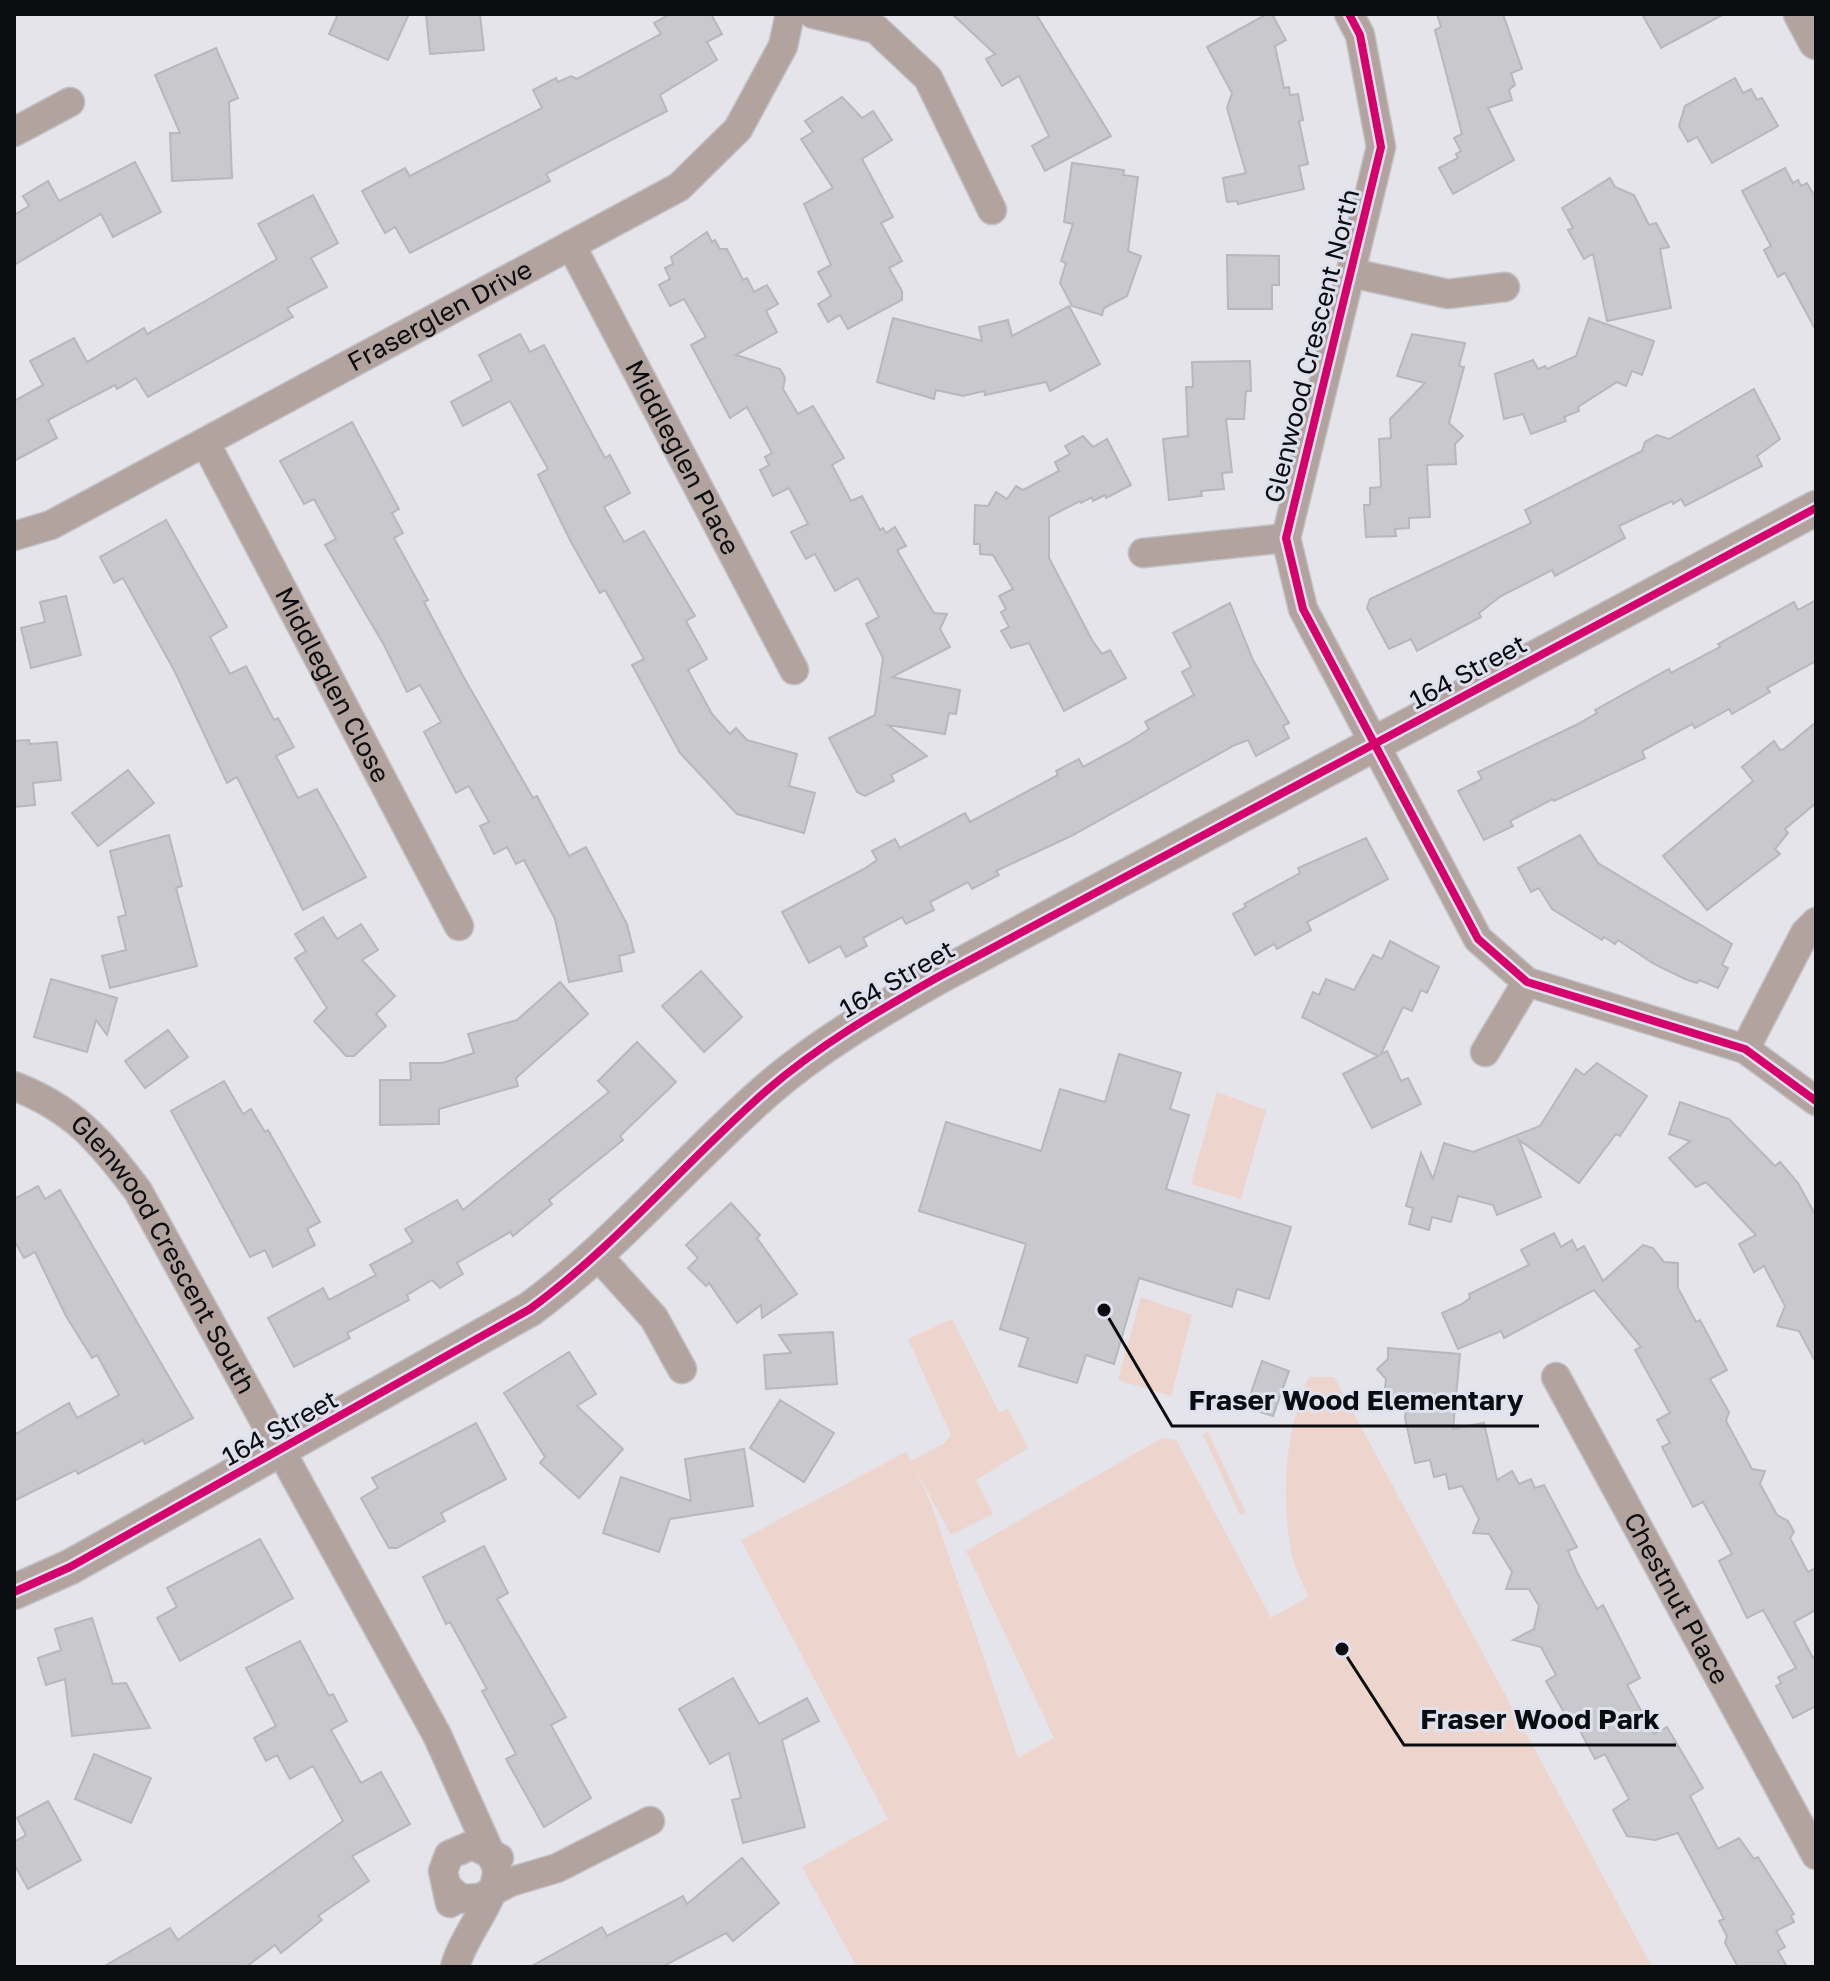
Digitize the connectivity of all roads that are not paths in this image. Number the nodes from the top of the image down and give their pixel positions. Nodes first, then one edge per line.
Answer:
1 (790, 14) edge
2 (813, 14) edge
3 (1349, 14) edge
4 (1801, 14) edge
5 (1816, 42) edge
6 (70, 102) dead end
7 (14, 132) edge
8 (992, 210) dead end
9 (571, 245) junction
10 (1352, 273) junction
11 (1505, 287) dead end
12 (206, 444) junction
13 (1816, 508) edge
14 (14, 536) edge
15 (1286, 538) junction
16 (1143, 553) dead end
17 (794, 670) dead end
18 (1375, 744) junction
19 (1816, 922) edge
20 (459, 926) dead end
21 (1527, 982) junction
22 (1745, 1049) junction
23 (1485, 1052) dead end
24 (14, 1086) edge
25 (1816, 1101) edge
26 (598, 1256) junction
27 (682, 1369) dead end
28 (1556, 1377) dead end
29 (283, 1450) junction
30 (14, 1592) edge
31 (461, 1795) junction
32 (1806, 1812) edge
33 (650, 1821) dead end
34 (487, 1851) junction
35 (449, 1855) junction
36 (1816, 1855) edge
37 (541, 1872) junction
38 (447, 1887) junction
39 (488, 1894) junction
40 (457, 1959) edge

1 - 9 street, Fraserglen Drive
2 - 8 street
3 - 10 street, Glenwood Crescent North
4 - 5 street
6 - 7 street
9 - 12 street, Fraserglen Drive
9 - 17 street, Middleglen Place
10 - 11 street
10 - 15 street, Glenwood Crescent North
12 - 14 street, Fraserglen Drive
12 - 20 street, Middleglen Close
13 - 18 street, 164 Street
15 - 16 street
15 - 18 street, Glenwood Crescent North
18 - 21 street, Glenwood Crescent North
18 - 26 street, 164 Street
19 - 22 street
21 - 22 street, Glenwood Crescent North
21 - 23 street
22 - 25 street, Glenwood Crescent North
24 - 29 street, Glenwood Crescent South
26 - 27 street
26 - 29 street, 164 Street
28 - 32 street, Chestnut Place
29 - 30 street, 164 Street
29 - 31 street, Glenwood Crescent South
31 - 34 street, Glenwood Crescent South
31 - 35 street
32 - 36 street, Chestnut Place
33 - 37 street
34 - 35 street
34 - 37 street
34 - 39 street
35 - 38 street
37 - 39 street
38 - 39 street
38 - 40 street
39 - 40 street

